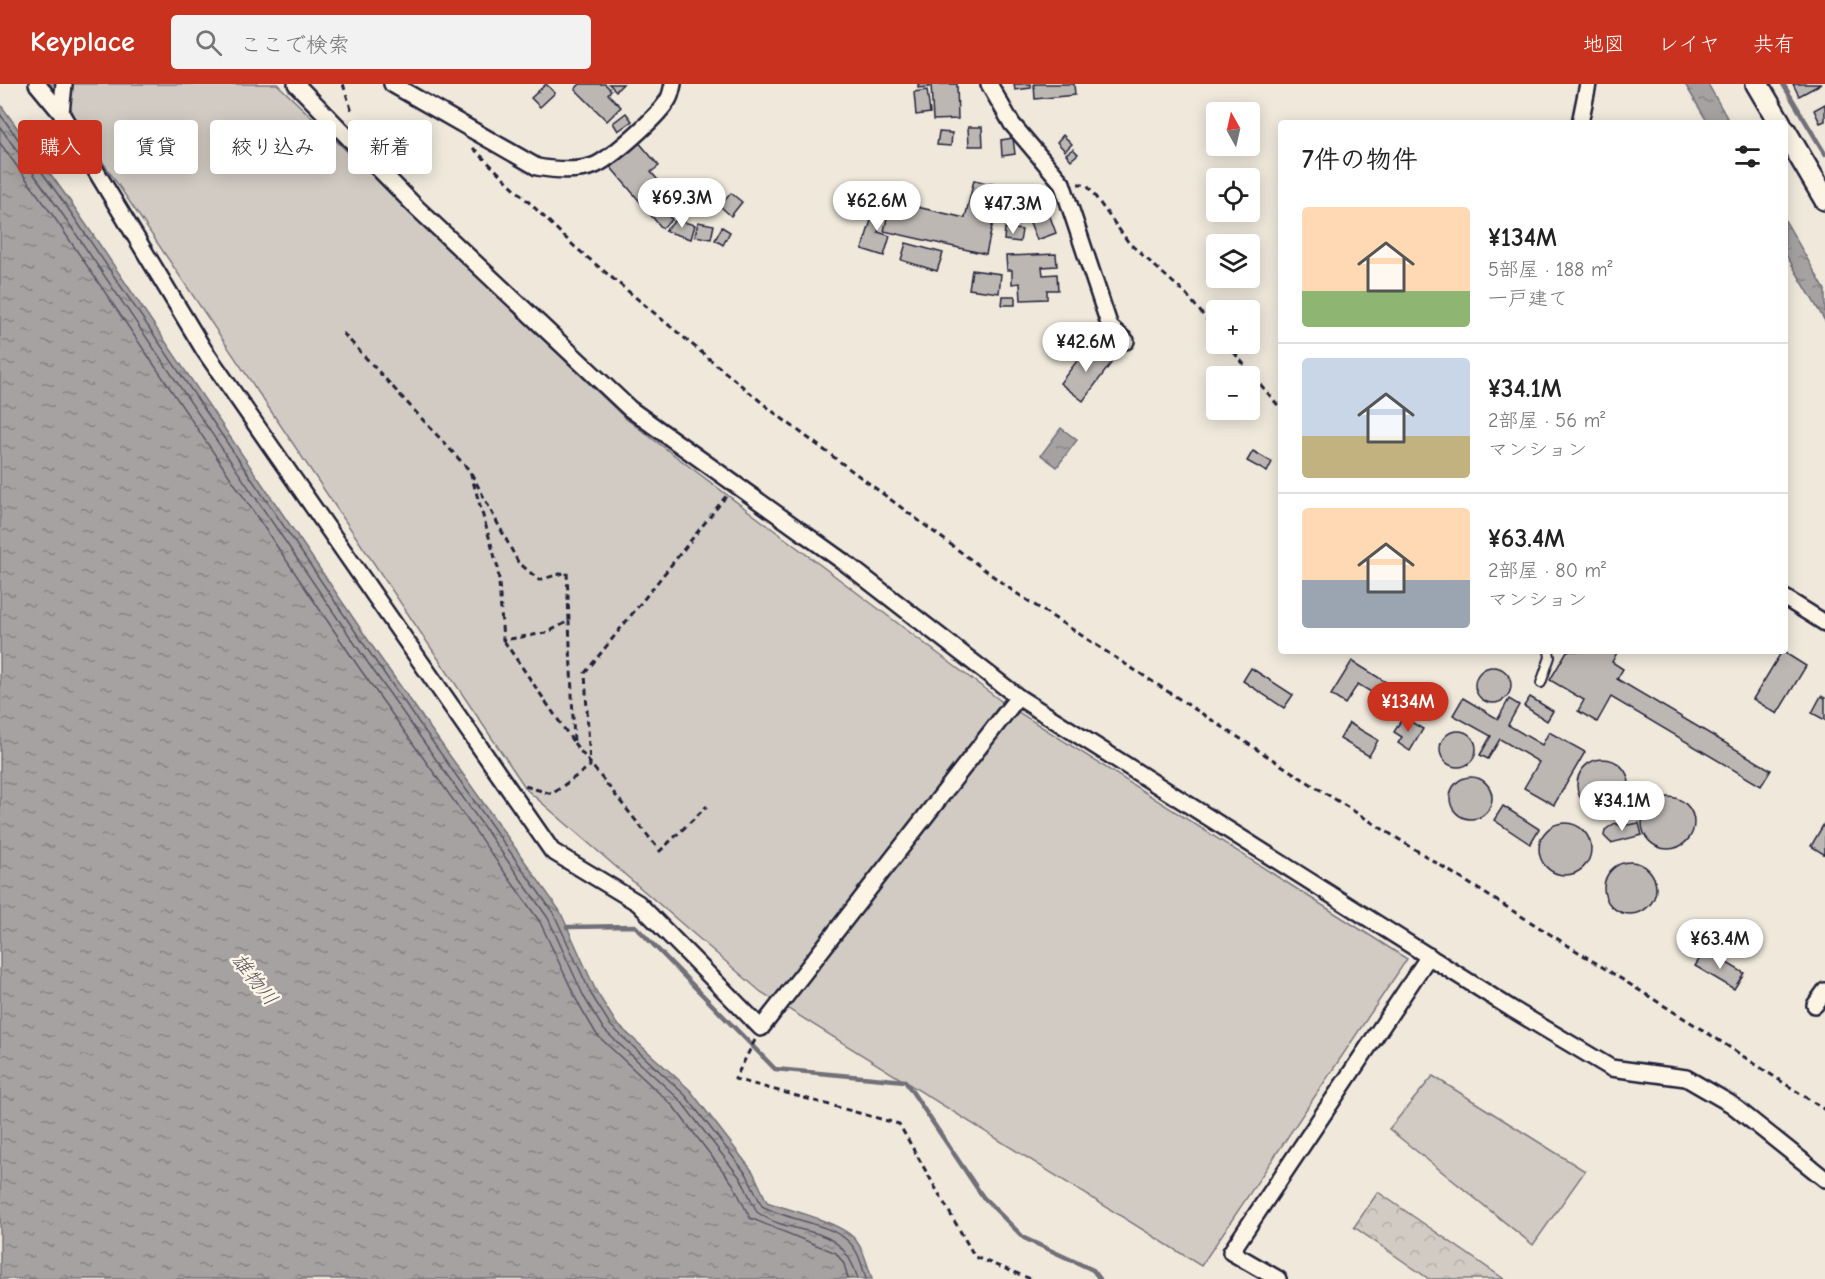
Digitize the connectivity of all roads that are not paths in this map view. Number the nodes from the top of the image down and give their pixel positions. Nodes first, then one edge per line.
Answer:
1 (37, 84) edge
2 (64, 84) edge
3 (296, 84) edge
4 (392, 84) edge
5 (673, 84) edge
6 (989, 84) edge
7 (1588, 84) edge
8 (1757, 84) edge
9 (61, 113) junction
10 (1581, 120) edge
11 (1778, 120) edge
12 (1788, 136) edge
13 (1825, 199) edge
14 (1126, 341) dead end
15 (1788, 600) edge
16 (1825, 623) edge
17 (1550, 654) edge
18 (1541, 682) dead end
19 (1018, 697) junction
20 (1429, 956) junction
21 (1825, 991) edge
22 (1815, 1005) dead end
23 (1825, 1179) edge
24 (1278, 1279) edge

1 - 9 street
2 - 9 street
3 - 19 street
4 - 5 street
6 - 14 street
7 - 10 street
8 - 11 street
9 - 19 street
12 - 13 street
15 - 16 street
17 - 18 lane
19 - 20 street
20 - 23 street
20 - 24 street
21 - 22 street

